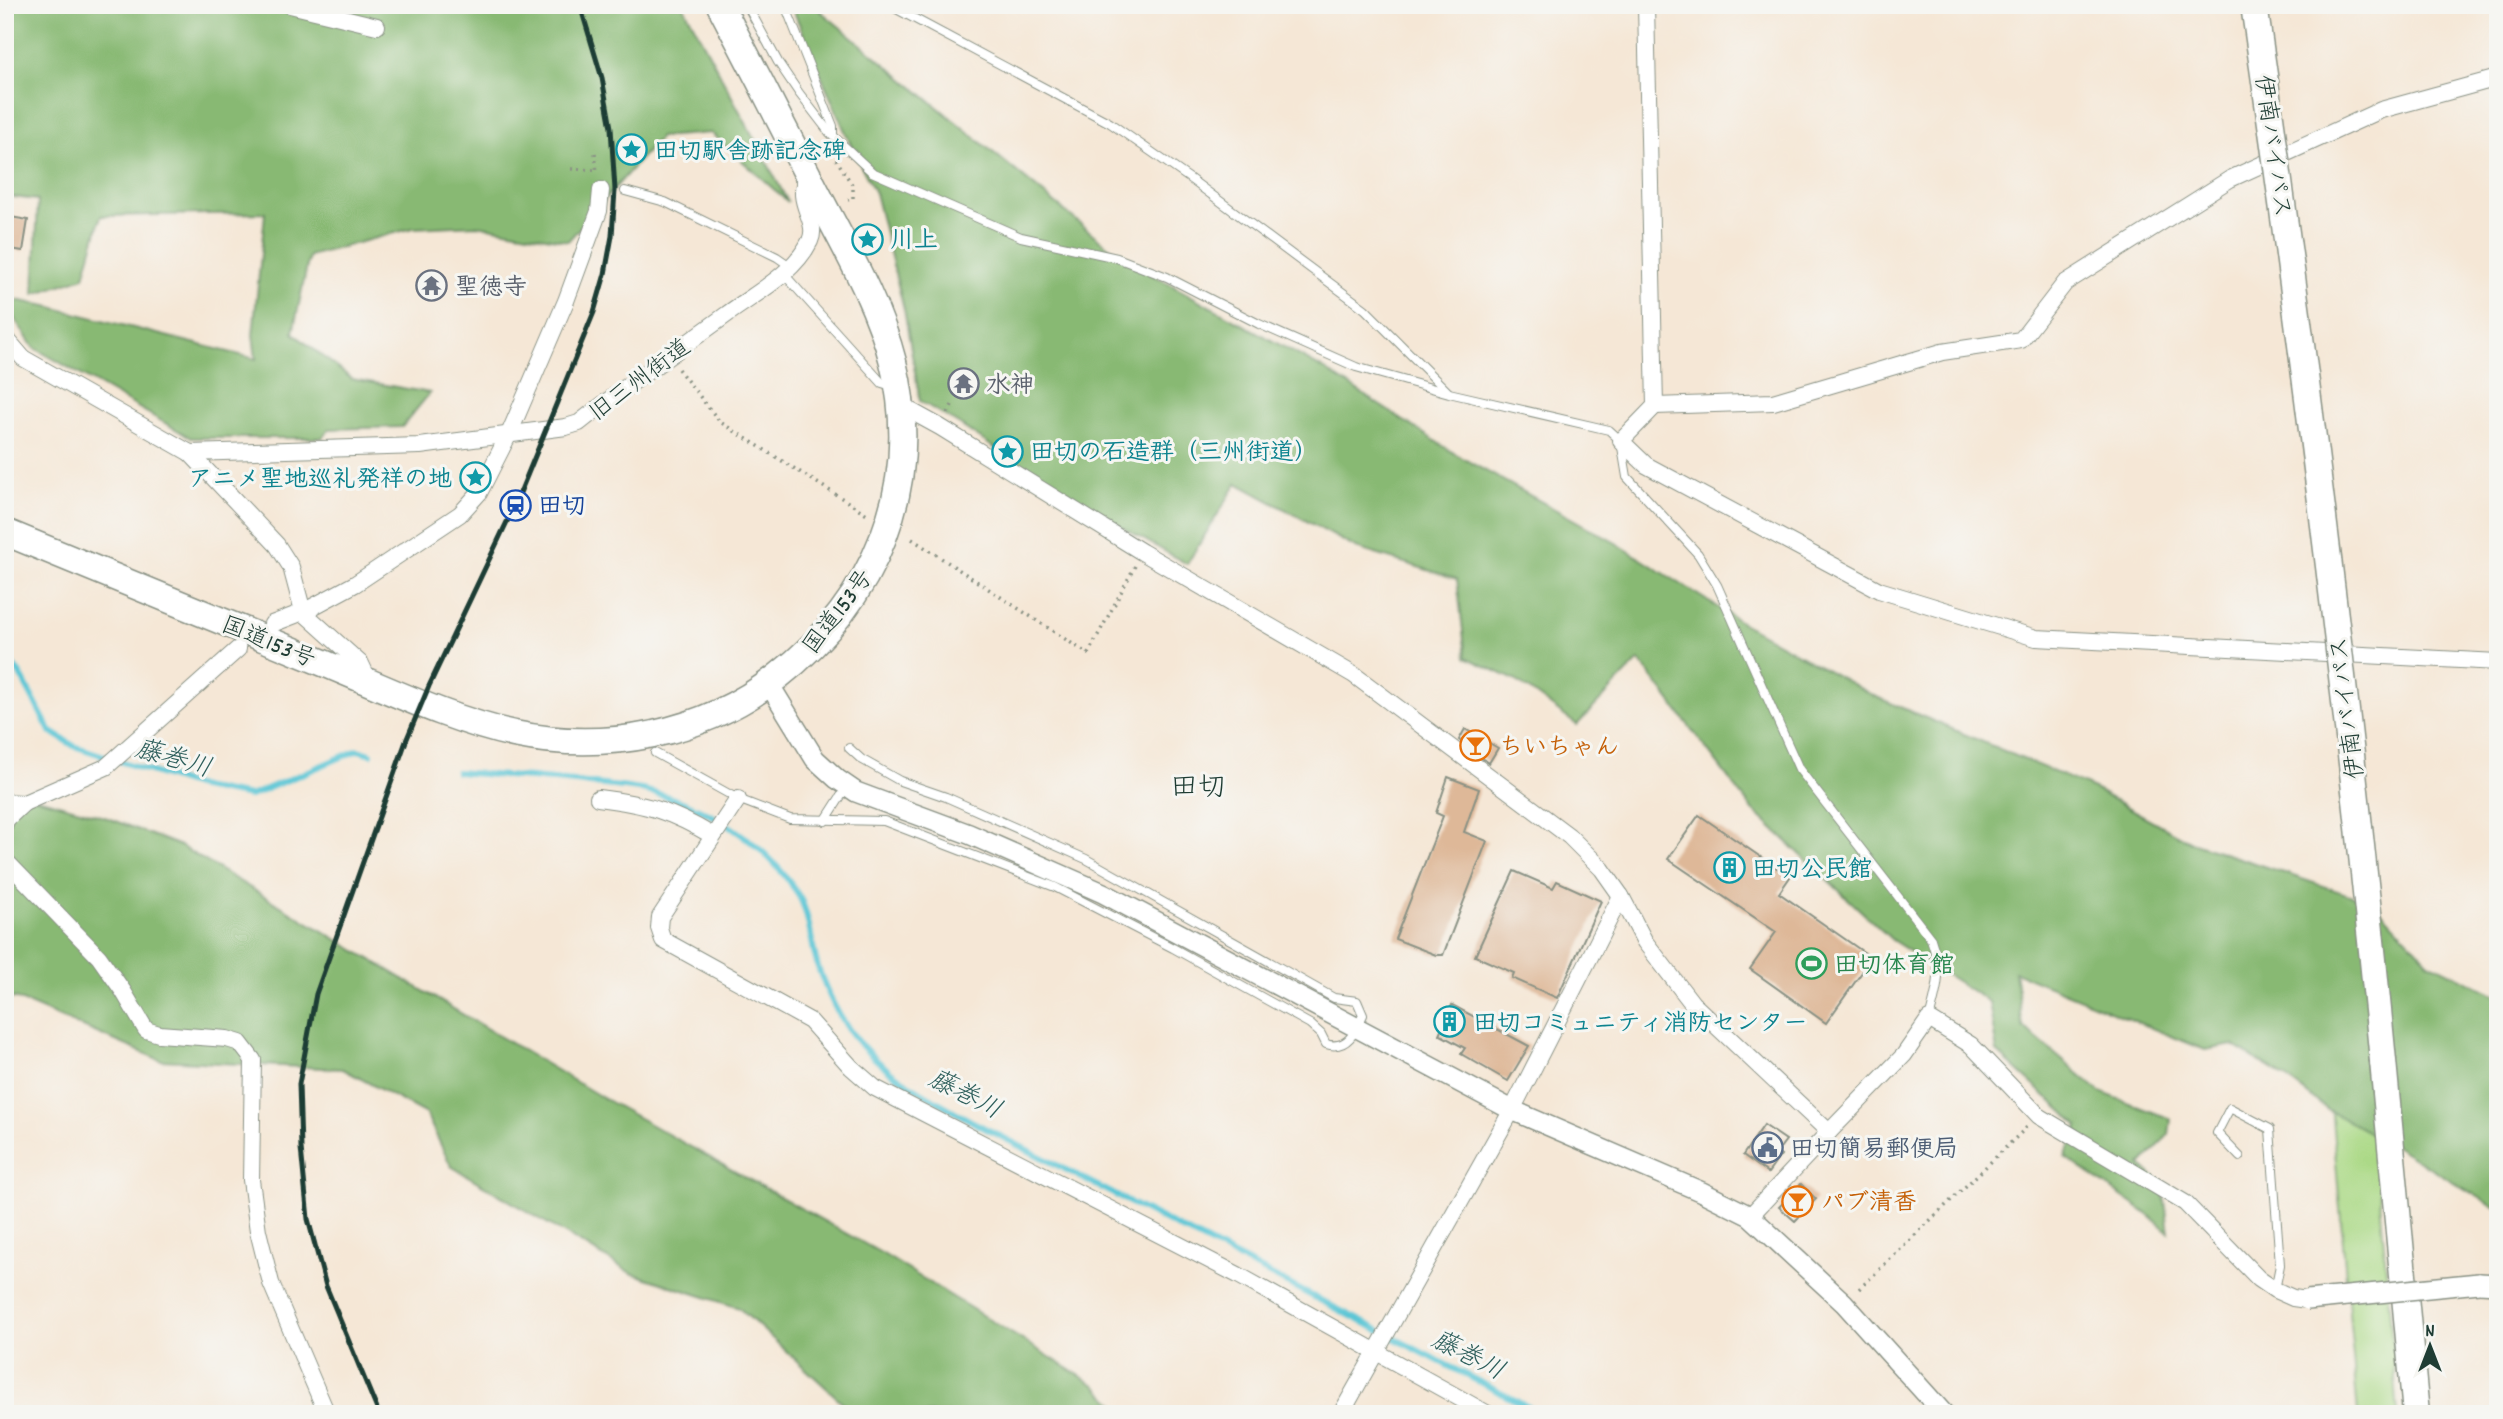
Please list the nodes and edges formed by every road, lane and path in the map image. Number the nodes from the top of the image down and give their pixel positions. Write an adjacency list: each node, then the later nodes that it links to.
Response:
1 (290, 5): 8 (street)
2 (720, 5): 13 (highway, 国道153号)
3 (747, 5): 10 (lane)
4 (785, 5): 10 (lane)
5 (890, 5): 22 (lane)
6 (1646, 5): 24 (street)
7 (2254, 5): 68 (highway, 伊南バイパス, bridge)
8 (377, 26)
9 (2498, 78): 24 (street)
10 (833, 136): 16 (path); 22 (lane)
11 (571, 169): 12 (path)
12 (596, 170)
13 (808, 175): 17 (street, 旧三州街道); 23 (highway, 国道153号)
14 (601, 190): 25 (street)
15 (625, 191): 17 (lane)
16 (841, 193)
17 (787, 270): 20 (street, 旧三州街道); 23 (lane)
18 (5, 337): 21 (street)
19 (5, 351): 21 (street)
20 (668, 357): 25 (street, 旧三州街道); 28 (path)
21 (23, 358): 27 (street)
22 (1449, 393): 26 (lane)
23 (899, 396): 31 (street); 37 (highway, 国道153号)
24 (1655, 406): 26 (street)
25 (509, 434): 27 (street, 旧三州街道); 32 (street)
26 (1621, 441): 35 (street); 52 (lane)
27 (190, 453): 32 (street)
28 (870, 516)
29 (5, 532): 36 (highway, 国道153号)
30 (912, 539): 31 (path)
31 (1142, 552): 51 (street)
32 (303, 612): 33 (street); 36 (street)
33 (272, 624)
34 (238, 649): 45 (street)
35 (2498, 662)
36 (369, 681): 37 (highway, 国道153号)
37 (769, 684): 53 (street)
38 (849, 748): 40 (lane)
39 (655, 753): 46 (lane)
40 (861, 759): 41 (lane); 53 (lane)
41 (855, 769)
42 (841, 796): 47 (lane)
43 (598, 798): 49 (street)
44 (5, 802): 45 (street)
45 (24, 803): 48 (street)
46 (734, 805): 47 (lane); 49 (street)
47 (825, 821): 53 (lane)
48 (5, 824)
49 (714, 834): 63 (street)
50 (5, 860): 64 (street)
51 (1621, 896): 54 (street); 56 (street)
52 (1929, 1019): 55 (street); 56 (street)
53 (1357, 1029): 54 (street)
54 (1512, 1110): 58 (street); 63 (street)
55 (2039, 1116): 60 (street); 62 (path)
56 (1829, 1132): 58 (street)
57 (2240, 1157): 60 (lane)
58 (1750, 1216): 62 (street)
59 (2488, 1283): 61 (street, bridge)
60 (2275, 1290): 61 (street)
61 (2307, 1300)
62 (1844, 1303): 67 (street)
63 (1377, 1352): 65 (street); 66 (street)
64 (327, 1414)
65 (1341, 1414)
66 (1488, 1414)
67 (1944, 1414)
68 (2416, 1414)

